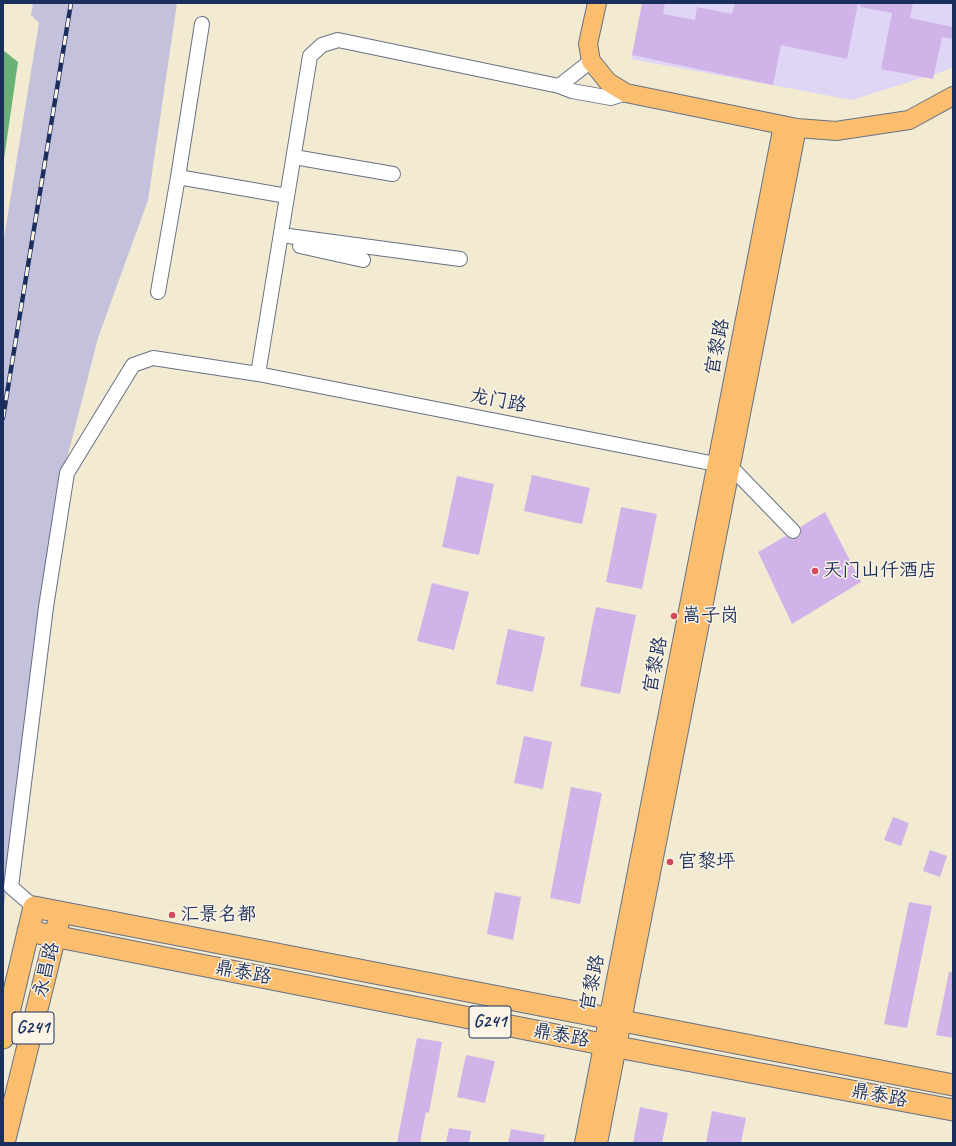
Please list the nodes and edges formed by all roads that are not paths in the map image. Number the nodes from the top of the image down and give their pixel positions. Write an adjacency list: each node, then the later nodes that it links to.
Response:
1 (597, 3): 3 (main road)
2 (202, 24): 10 (street)
3 (591, 61): 4 (street); 5 (main road)
4 (559, 86): 5 (street); 8 (street)
5 (626, 93): 7 (main road)
6 (953, 96): 7 (main road)
7 (790, 127): 17 (main road, 官黎路)
8 (294, 157): 9 (street); 11 (street)
9 (393, 174)
10 (178, 177): 11 (street); 15 (street)
11 (287, 196): 12 (street)
12 (280, 238): 13 (street); 14 (street); 16 (street)
13 (460, 258)
14 (363, 260)
15 (158, 292)
16 (258, 374): 17 (street, 龙门路); 19 (street, 龙门路)
17 (724, 465): 18 (street); 23 (main road, 官黎路)
18 (793, 531)
19 (34, 907): 20 (highway, 鼎泰路 / G241); 21 (highway, 永昌路 / G241)
20 (61, 912): 22 (highway, 永昌路 / G241); 23 (highway, 鼎泰路 / G241)
21 (28, 931): 22 (highway, 鼎泰路 / G241); 24 (highway, 永昌路 / G241)
22 (55, 936): 25 (highway, 鼎泰路 / G241); 28 (highway, 永昌路 / G241)
23 (615, 1020): 25 (main road, 官黎路); 26 (highway, 鼎泰路 / G241)
24 (3, 1038)
25 (610, 1045): 27 (highway, 鼎泰路 / G241); 29 (main road, 官黎路); 30 (main road, 官黎路)
26 (953, 1085)
27 (953, 1110)
28 (4, 1143)
29 (584, 1143)
30 (598, 1143)

